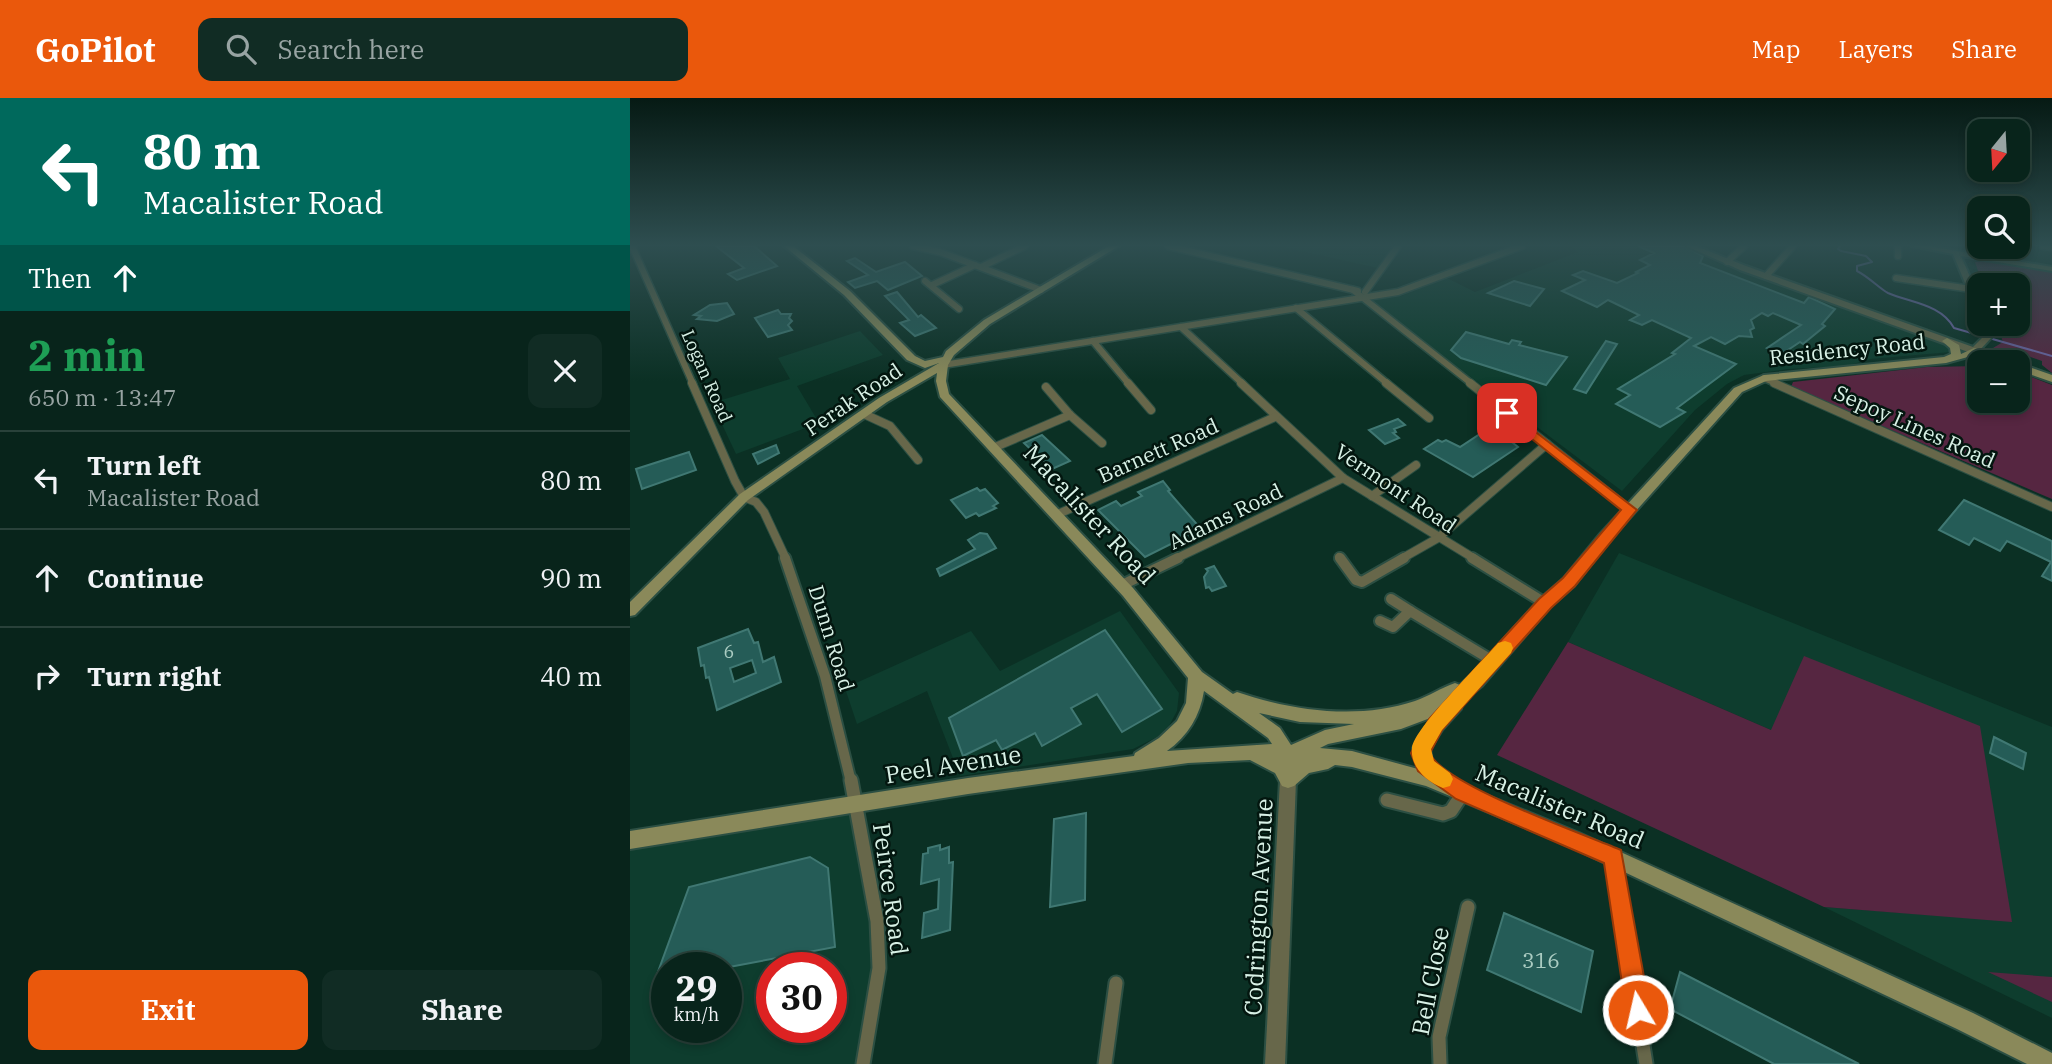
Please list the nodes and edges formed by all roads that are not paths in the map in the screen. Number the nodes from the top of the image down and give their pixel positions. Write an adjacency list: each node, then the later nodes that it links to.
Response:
1 (652, 291): 42 (street, Logan Road)
2 (845, 291): 19 (main road)
3 (938, 291): 11 (street)
4 (1039, 291): 18 (main road, Perak Road)
5 (1355, 291): 9 (street)
6 (1369, 291): 9 (street)
7 (1402, 291): 9 (street)
8 (1808, 291): 15 (street)
9 (1366, 296): 10 (street); 37 (street)
10 (1296, 308): 12 (street); 35 (street)
11 (959, 309)
12 (1181, 327): 14 (street); 34 (street, Vermont Road)
13 (1988, 336): 16 (street)
14 (1093, 341): 20 (street); 31 (street)
15 (1947, 341): 16 (street); 21 (main road)
16 (1981, 344): 17 (main road); 21 (main road, Residency Road)
17 (1990, 350)
18 (950, 353): 19 (main road); 23 (main road, Perak Road)
19 (911, 358): 29 (main road)
20 (975, 360): 23 (street); 27 (street)
21 (1945, 360): 22 (main road); 25 (main road, Residency Road)
22 (1967, 361)
23 (943, 365): 27 (main road); 29 (main road, Perak Road)
24 (2030, 371): 26 (main road)
25 (1764, 378): 46 (street, Sepoy Lines Road); 47 (main road, Residency Road)
26 (2052, 379)
27 (941, 380): 30 (main road)
28 (1046, 387): 33 (street)
29 (892, 395): 32 (main road, Perak Road)
30 (944, 395): 32 (main road); 38 (main road, Macalister Road)
31 (1151, 410)
32 (864, 414): 39 (street); 43 (main road, Perak Road)
33 (1070, 415): 36 (street); 38 (street)
34 (1275, 417): 41 (street, Vermont Road); 48 (street, Barnett Road)
35 (1429, 418)
36 (1102, 443)
37 (1547, 444): 47 (street); 49 (street)
38 (993, 448): 48 (main road, Macalister Road)
39 (918, 460)
40 (1416, 465): 44 (street)
41 (1343, 478): 44 (street, Vermont Road); 51 (street, Adams Road)
42 (735, 481): 43 (street); 45 (street, Logan Road)
43 (762, 484): 45 (main road, Perak Road)
44 (1372, 496): 49 (street, Vermont Road)
45 (744, 498): 54 (main road, Perak Road); 67 (street, Dunn Road)
46 (2052, 507)
47 (1630, 510): 53 (main road, Residency Road)
48 (1056, 515): 51 (main road, Macalister Road)
49 (1438, 538): 50 (street); 53 (street, Vermont Road)
50 (1339, 558)
51 (1122, 585): 59 (main road, Macalister Road)
52 (1391, 599): 55 (street)
53 (1545, 603): 57 (main road, Residency Road)
54 (630, 611)
55 (1410, 611): 56 (street); 57 (street)
56 (1380, 621)
57 (1493, 661): 58 (main road, Residency Road)
58 (1476, 681): 59 (main road); 61 (main road); 65 (main road)
59 (1202, 682): 61 (main road, Macalister Road); 63 (main road)
60 (1242, 751): 61 (main road, Peel Avenue); 63 (main road, Peel Avenue); 64 (main road)
61 (1292, 752): 62 (main road, Macalister Road); 64 (main road)
62 (1346, 758): 64 (main road); 65 (main road, Macalister Road)
63 (1129, 764): 67 (main road, Peel Avenue)
64 (1288, 780): 74 (street, Codrington Avenue)
65 (1463, 793): 66 (street); 69 (main road, Macalister Road)
66 (1387, 800)
67 (856, 803): 68 (main road, Peel Avenue); 72 (street, Peirce Road)
68 (630, 840)
69 (1614, 857): 76 (street); 77 (main road, Macalister Road)
70 (1468, 907): 75 (street, Bell Close)
71 (1116, 983): 73 (street)
72 (863, 1064)
73 (1105, 1064)
74 (1275, 1064)
75 (1440, 1064)
76 (1646, 1064)
77 (2050, 1064)

